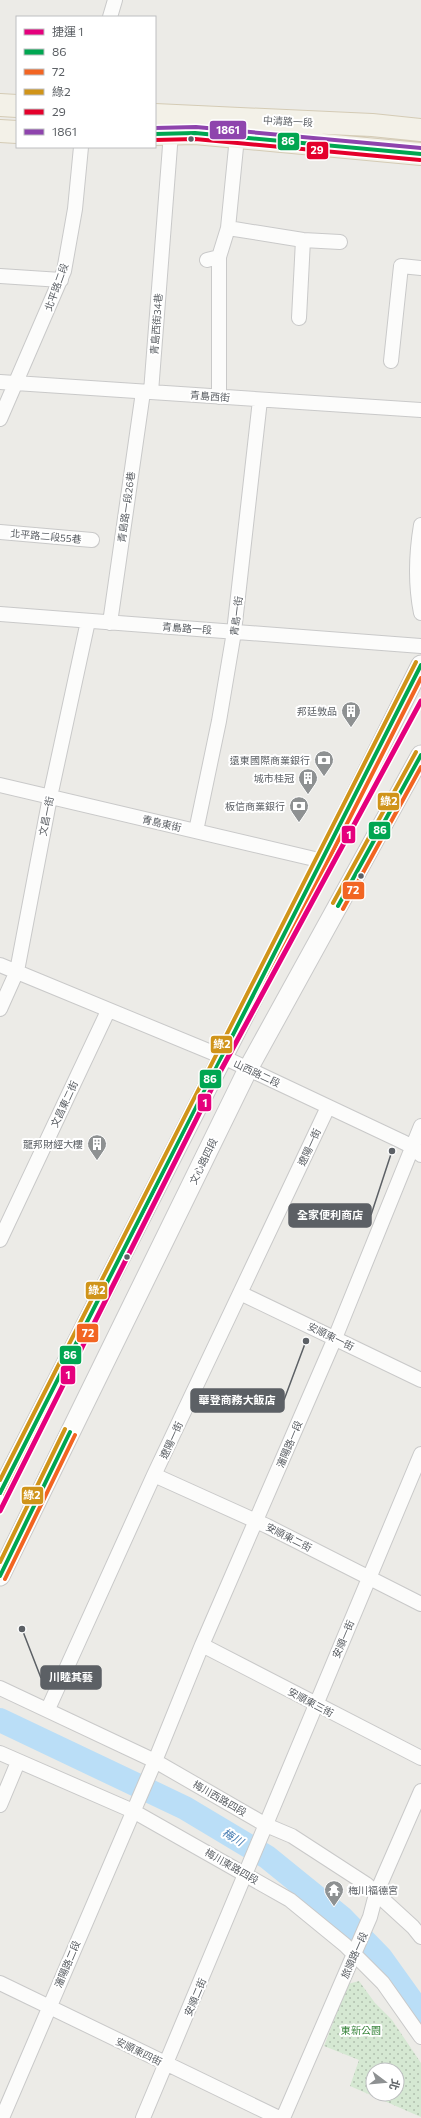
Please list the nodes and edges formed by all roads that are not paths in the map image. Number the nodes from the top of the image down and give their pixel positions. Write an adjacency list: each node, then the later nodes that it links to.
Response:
1 (115, 0): 2 (street)
2 (110, 16)
3 (0, 105): 4 (main road)
4 (16, 106)
5 (156, 115): 6 (main road, 中清路一段)
6 (421, 130)
7 (0, 131): 8 (main road)
8 (16, 132)
9 (163, 134): 10 (main road, 中清路一段); 23 (street, 青島西街34巷)
10 (237, 137): 12 (main road, 中清路一段); 13 (street)
11 (81, 148): 18 (street, 北平路二段)
12 (421, 154)
13 (228, 228): 14 (street); 24 (street)
14 (303, 240): 15 (street); 19 (street)
15 (340, 242)
16 (421, 268): 20 (street)
17 (0, 276): 18 (street)
18 (61, 280): 22 (street, 北平路二段)
19 (299, 318)
20 (391, 361)
21 (0, 382): 22 (street, 青島西街)
22 (16, 383): 23 (street, 青島西街); 27 (street, 北平路二段)
23 (147, 392): 24 (street, 青島西街); 34 (street, 青島路一段26巷)
24 (219, 397): 25 (street, 青島西街)
25 (260, 400): 26 (street, 青島西街); 35 (street, 青島一街)
26 (421, 410)
27 (0, 419)
28 (421, 525): 31 (street)
29 (0, 532): 30 (street, 北平路二段55巷)
30 (92, 540)
31 (421, 613)
32 (0, 614): 33 (street, 青島路一段)
33 (88, 621): 34 (street, 青島路一段); 40 (street, 文昌一街)
34 (110, 623): 35 (street, 青島路一段)
35 (234, 632): 36 (street, 青島路一段); 41 (street, 青島一街)
36 (421, 646)
37 (421, 665): 42 (main road)
38 (421, 755): 48 (main road, 文心路四段)
39 (0, 785): 40 (street, 青島東街)
40 (50, 797): 41 (street, 青島東街); 44 (street, 文昌一街)
41 (196, 831): 42 (street, 青島東街)
42 (323, 861): 47 (main road)
43 (0, 965): 44 (street, 山西路二段)
44 (17, 971): 45 (street, 文昌一街); 46 (street, 山西路二段)
45 (0, 1009)
46 (108, 1011): 47 (street, 山西路二段); 52 (street, 文昌東二街)
47 (222, 1057): 48 (street, 山西路二段); 59 (main road)
48 (248, 1069): 49 (street, 山西路二段); 61 (main road, 文心路四段)
49 (328, 1106): 51 (street, 山西路二段); 54 (street, 遼陽一街)
50 (421, 1126): 51 (street, 瀋陽路一段)
51 (417, 1151): 55 (street, 瀋陽路一段)
52 (5, 1216): 53 (street, 文昌東二街)
53 (0, 1240)
54 (240, 1292): 55 (street, 安順東一街); 58 (street, 遼陽一街)
55 (335, 1338): 56 (street, 安順東一街); 60 (street, 瀋陽路一段)
56 (421, 1380)
57 (421, 1454): 62 (street, 安順一街)
58 (154, 1475): 60 (street, 安順東二街); 67 (street, 遼陽一街)
59 (0, 1493)
60 (256, 1522): 62 (street, 安順東二街); 64 (street, 瀋陽路一段)
61 (0, 1576)
62 (369, 1577): 63 (street, 安順東二街); 66 (street, 安順一街)
63 (421, 1604)
64 (202, 1645): 66 (street, 安順東三街); 70 (street, 瀋陽路一段)
65 (0, 1688): 67 (street, 梅川西路四段)
66 (315, 1705): 69 (street, 安順東三街); 75 (street, 安順一街)
67 (48, 1709): 70 (street, 梅川西路四段)
68 (0, 1753): 71 (street, 梅川東路四段)
69 (421, 1758)
70 (155, 1760): 74 (street, 瀋陽路二段); 75 (street, 梅川西路四段)
71 (18, 1762): 73 (street); 74 (street, 梅川東路四段)
72 (421, 1792): 77 (street, 旅順路一段)
73 (0, 1805)
74 (133, 1811): 76 (street, 梅川東路四段); 81 (street, 瀋陽路二段)
75 (266, 1824): 76 (street, 安順二街); 77 (street, 梅川西路四段)
76 (247, 1875): 79 (street, 梅川東路四段); 83 (street, 安順二街)
77 (376, 1894): 78 (street, 梅川西路四段); 79 (street, 旅順路一段)
78 (421, 1937)
79 (356, 1948): 82 (street, 梅川東路四段); 87 (street, 旅順路一段)
80 (0, 1983): 81 (street, 安順東四街)
81 (49, 2006): 83 (street, 安順東四街); 84 (street, 瀋陽路二段)
82 (421, 2037)
83 (166, 2064): 85 (street, 安順二街); 86 (street, 安順東四街)
84 (2, 2118)
85 (143, 2118)
86 (279, 2118)
87 (283, 2118)

